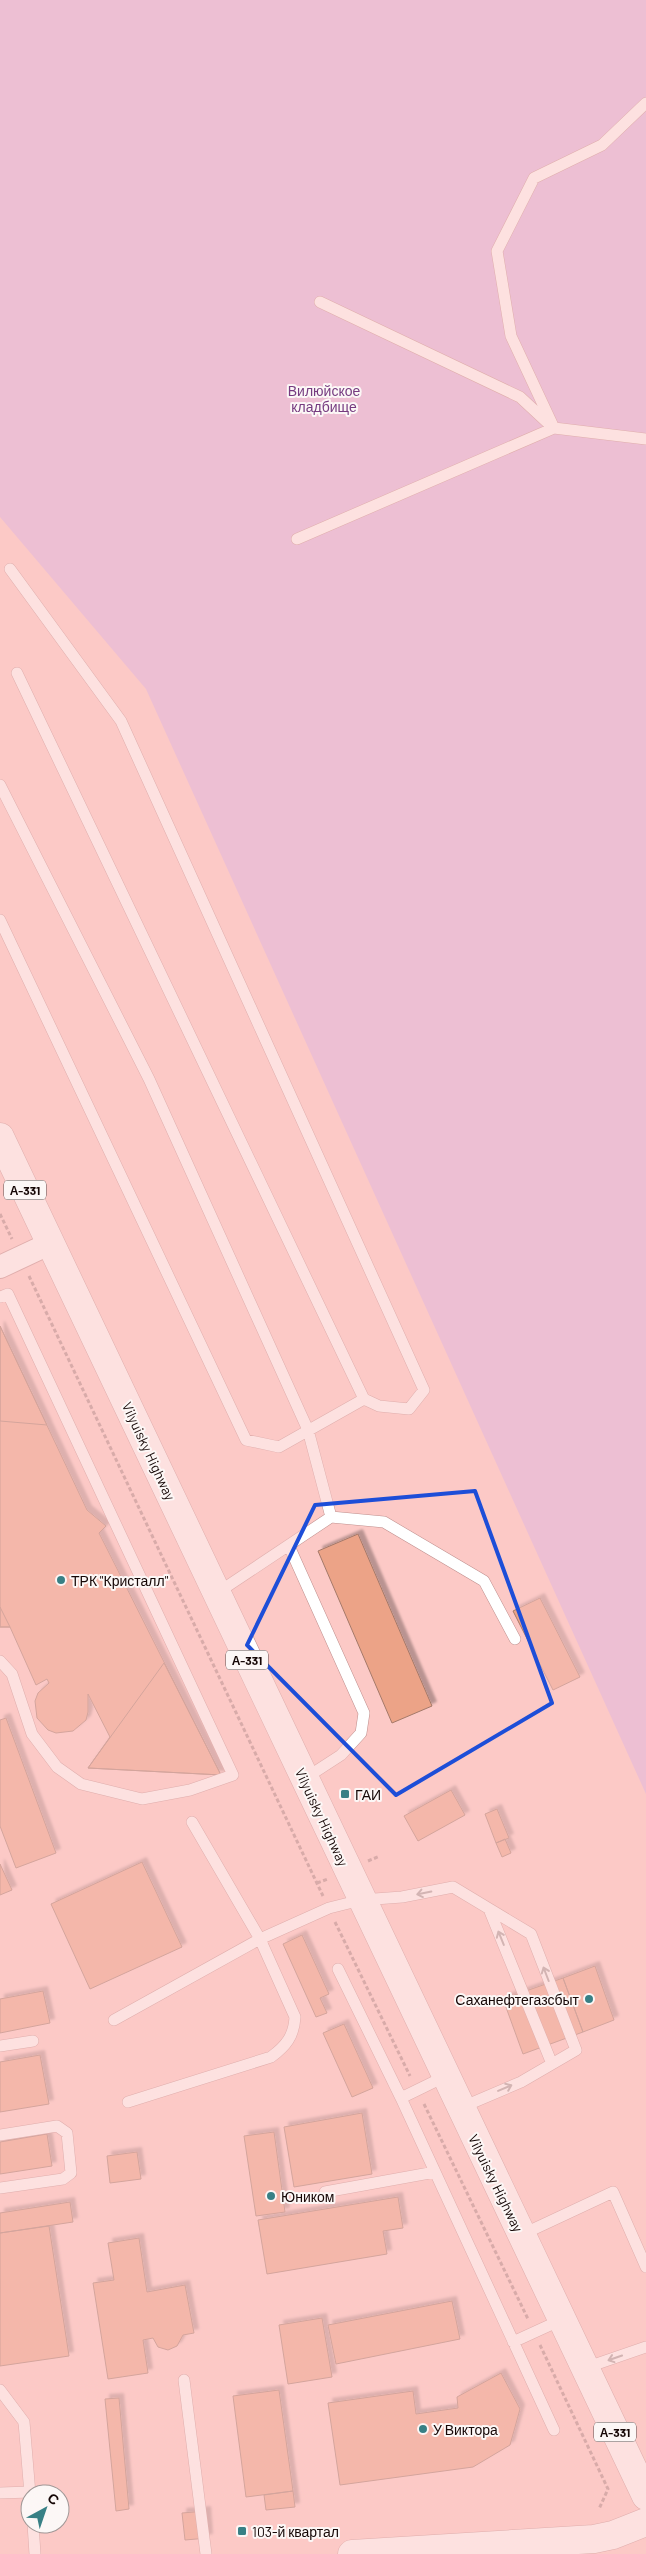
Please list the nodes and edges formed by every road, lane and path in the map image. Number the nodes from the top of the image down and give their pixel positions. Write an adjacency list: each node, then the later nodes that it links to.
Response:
1 (646, 103): 3 (lane)
2 (320, 302): 3 (lane)
3 (554, 428): 4 (lane); 5 (lane)
4 (646, 439)
5 (297, 538)
6 (10, 569): 16 (lane)
7 (17, 673): 16 (lane)
8 (0, 785): 17 (lane)
9 (0, 920): 17 (lane)
10 (0, 1137): 12 (main road, Vilyuisky Highway / А-331)
11 (0, 1214): 13 (path)
12 (51, 1243): 13 (street); 20 (main road, Vilyuisky Highway / А-331)
13 (20, 1258): 14 (street); 26 (path)
14 (0, 1267)
15 (0, 1297): 22 (lane)
16 (364, 1399): 17 (lane)
17 (308, 1430): 18 (lane)
18 (331, 1517): 19 (lane); 21 (lane)
19 (289, 1546): 20 (lane); 23 (lane)
20 (216, 1594): 23 (main road, Vilyuisky Highway / А-331)
21 (515, 1639)
22 (0, 1661)
23 (304, 1779): 25 (main road, Vilyuisky Highway / А-331)
24 (192, 1822): 28 (lane)
25 (361, 1900): 26 (lane); 27 (lane, one-way to 25); 34 (main road, Vilyuisky Highway / А-331)
26 (329, 1908): 28 (lane); 35 (path)
27 (489, 1909): 33 (lane, one-way to 27); 33 (lane, one-way to 27)
28 (260, 1939): 30 (lane); 37 (lane)
29 (338, 1969): 36 (lane)
30 (114, 2020)
31 (33, 2041): 32 (lane)
32 (0, 2046)
33 (552, 2064): 38 (lane, one-way to 33)
34 (446, 2076): 35 (lane); 38 (main road, Vilyuisky Highway / А-331)
35 (418, 2090): 36 (lane); 46 (path)
36 (402, 2098): 40 (lane)
37 (128, 2102)
38 (460, 2108): 43 (main road, Vilyuisky Highway / А-331)
39 (0, 2135): 41 (lane)
40 (435, 2172): 42 (lane); 47 (lane)
41 (0, 2188)
42 (325, 2192)
43 (521, 2235): 44 (lane); 45 (main road, Vilyuisky Highway / А-331)
44 (646, 2267)
45 (562, 2320): 46 (lane); 49 (main road, Vilyuisky Highway / А-331)
46 (534, 2332): 47 (lane); 57 (path)
47 (513, 2342): 52 (lane)
48 (646, 2347): 49 (lane, one-way to 49)
49 (585, 2368): 56 (main road, Vilyuisky Highway / А-331)
50 (184, 2380): 61 (lane)
51 (0, 2390): 53 (lane)
52 (554, 2430)
53 (29, 2484)
54 (0, 2493): 55 (lane)
55 (20, 2493)
56 (646, 2496)
57 (599, 2509)
58 (646, 2522): 62 (main road)
59 (34, 2534): 60 (lane)
60 (35, 2554)
61 (206, 2554)
62 (352, 2554)

